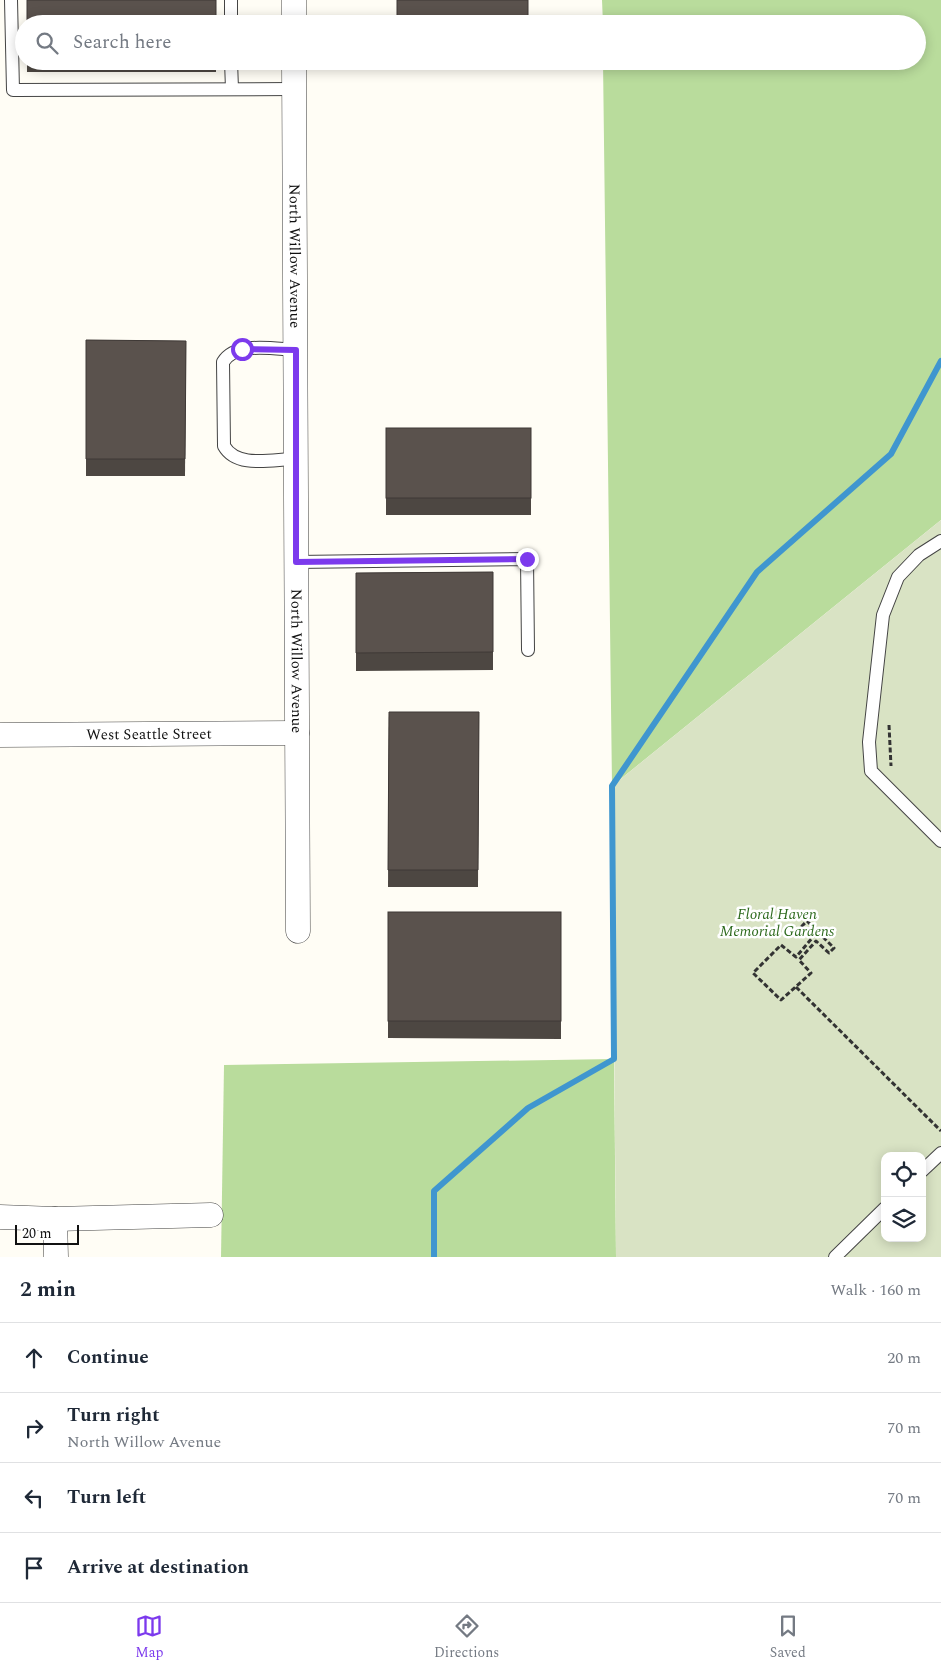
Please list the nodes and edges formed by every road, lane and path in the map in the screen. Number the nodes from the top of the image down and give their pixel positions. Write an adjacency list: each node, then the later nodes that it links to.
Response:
1 (12, 0): 8 (lane)
2 (231, 0): 4 (lane)
3 (294, 0): 5 (street)
4 (231, 15)
5 (294, 15)
6 (232, 70): 8 (lane)
7 (294, 70): 9 (street, North Willow Avenue)
8 (232, 89): 9 (lane)
9 (294, 89): 10 (street, North Willow Avenue)
10 (296, 350): 11 (street, North Willow Avenue); 11 (lane)
11 (296, 459): 13 (street, North Willow Avenue)
12 (941, 541): 19 (lane)
13 (296, 562): 14 (lane); 16 (street, North Willow Avenue)
14 (528, 650)
15 (886, 720): 18 (path)
16 (297, 733): 17 (street, West Seattle Street); 20 (street, North Willow Avenue)
17 (0, 735)
18 (891, 770)
19 (941, 841)
20 (298, 930)
21 (796, 987): 21 (path); 22 (path)
22 (941, 1130)
23 (941, 1153): 24 (lane)
24 (926, 1167)
25 (881, 1212): 30 (lane)
26 (211, 1215): 28 (street)
27 (0, 1217): 28 (street)
28 (55, 1219): 29 (street)
29 (56, 1257)
30 (835, 1257)

